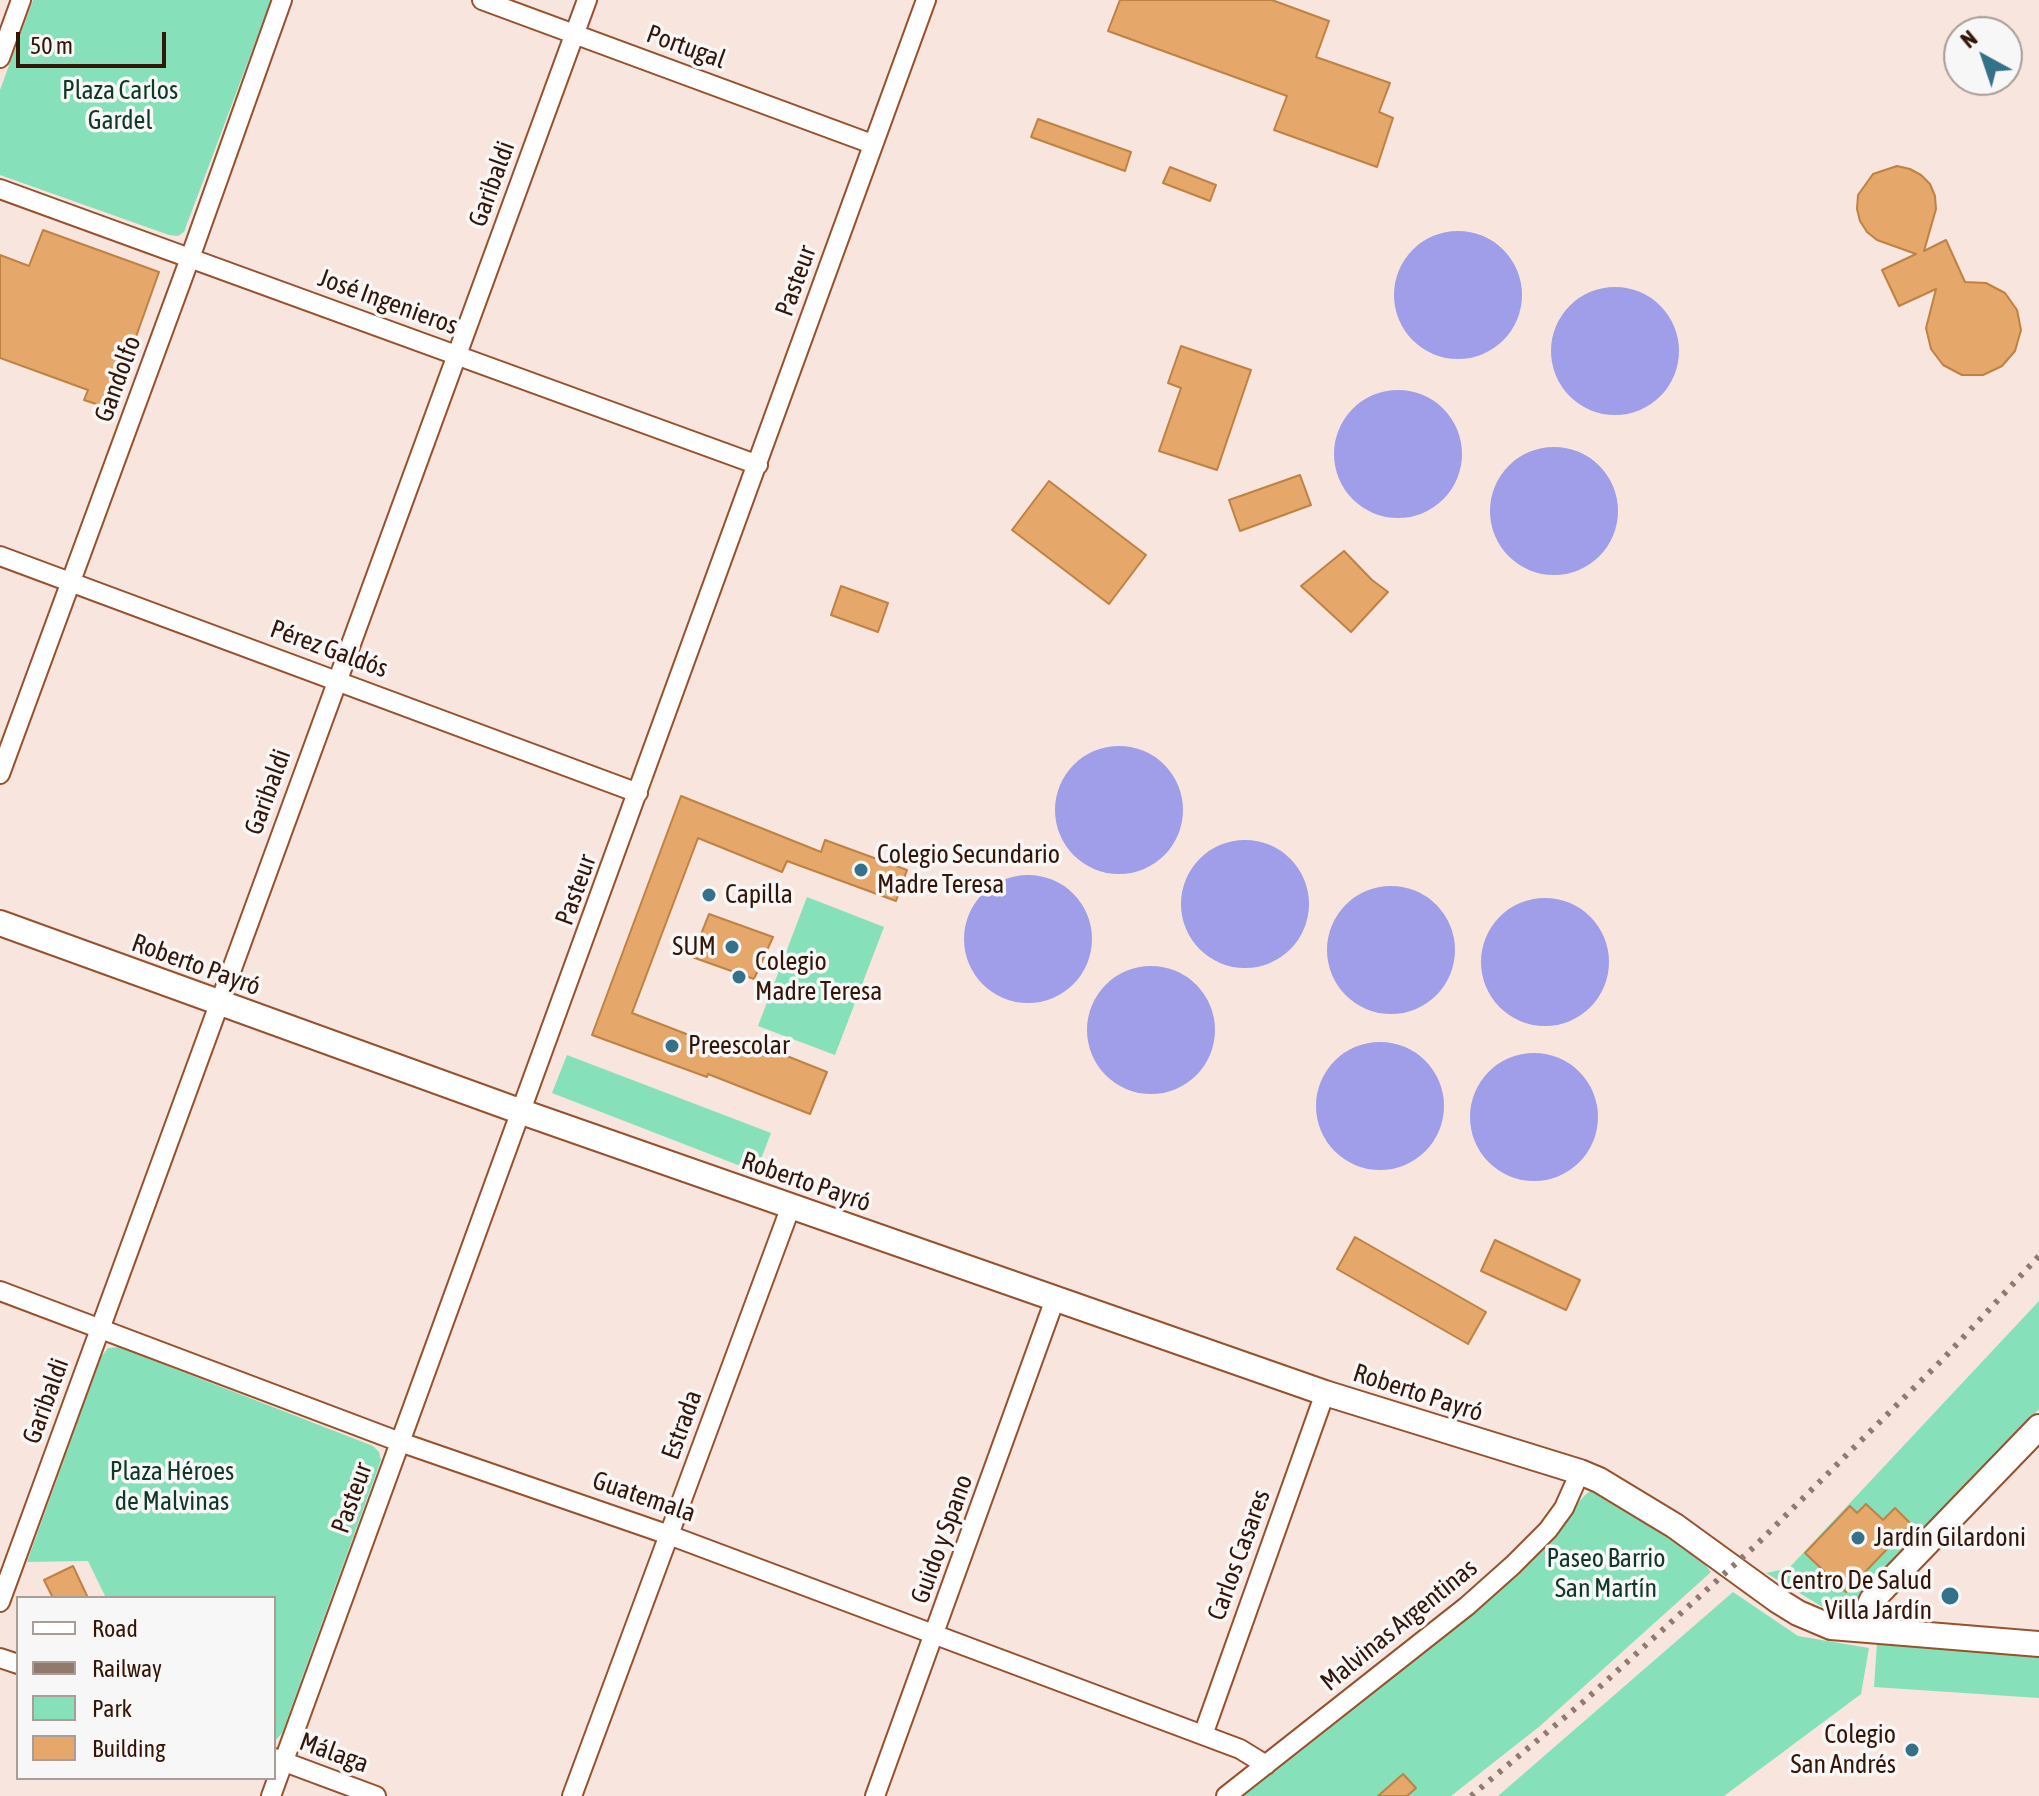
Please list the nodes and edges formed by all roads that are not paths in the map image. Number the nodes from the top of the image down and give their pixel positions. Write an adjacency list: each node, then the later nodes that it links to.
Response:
1 (21, 0): 7 (street)
2 (282, 0): 10 (street, Gandolfo)
3 (482, 0): 6 (street, Portugal)
4 (587, 0): 6 (street, Garibaldi)
5 (926, 0): 8 (street, Pasteur)
6 (575, 34): 8 (street, Portugal); 11 (street, Garibaldi)
7 (0, 58)
8 (872, 144): 12 (street, Pasteur)
9 (0, 189): 10 (street, José Ingenieros)
10 (190, 258): 11 (street, José Ingenieros); 14 (street, Gandolfo)
11 (457, 355): 12 (street, José Ingenieros); 15 (street, Garibaldi)
12 (758, 465): 17 (street, Pasteur)
13 (0, 556): 14 (street, Pérez Galdós)
14 (72, 582): 15 (street, Pérez Galdós); 16 (street, Gandolfo)
15 (338, 680): 17 (street, Pérez Galdós); 19 (street, Garibaldi)
16 (0, 774)
17 (638, 793): 20 (street, Pasteur)
18 (0, 923): 19 (street, Roberto Payró)
19 (218, 1003): 20 (street, Roberto Payró); 24 (street, Garibaldi)
20 (522, 1112): 21 (street, Roberto Payró); 27 (street, Pasteur)
21 (791, 1206): 23 (street, Roberto Payró); 29 (street, Estrada)
22 (0, 1291): 24 (street, Guatemala)
23 (1055, 1299): 25 (street, Roberto Payró); 32 (street, Guido y Spano)
24 (100, 1328): 27 (street, Guatemala); 30 (street, Garibaldi)
25 (1325, 1393): 28 (street, Roberto Payró); 34 (street, Carlos Casares)
26 (2039, 1427): 31 (street)
27 (400, 1442): 29 (street, Guatemala); 35 (street, Pasteur)
28 (1589, 1476): 31 (street, Roberto Payró); 36 (street, Malvinas Argentinas)
29 (669, 1535): 32 (street, Guatemala); 38 (street, Estrada)
30 (0, 1602)
31 (1859, 1629): 33 (street)
32 (935, 1635): 34 (street, Guatemala); 39 (street, Guido y Spano)
33 (2039, 1644)
34 (1203, 1735): 36 (street, Guatemala)
35 (279, 1760): 37 (street, Málaga)
36 (1266, 1765): 40 (street, Malvinas Argentinas)
37 (376, 1796)
38 (572, 1796)
39 (875, 1796)
40 (1226, 1796)

